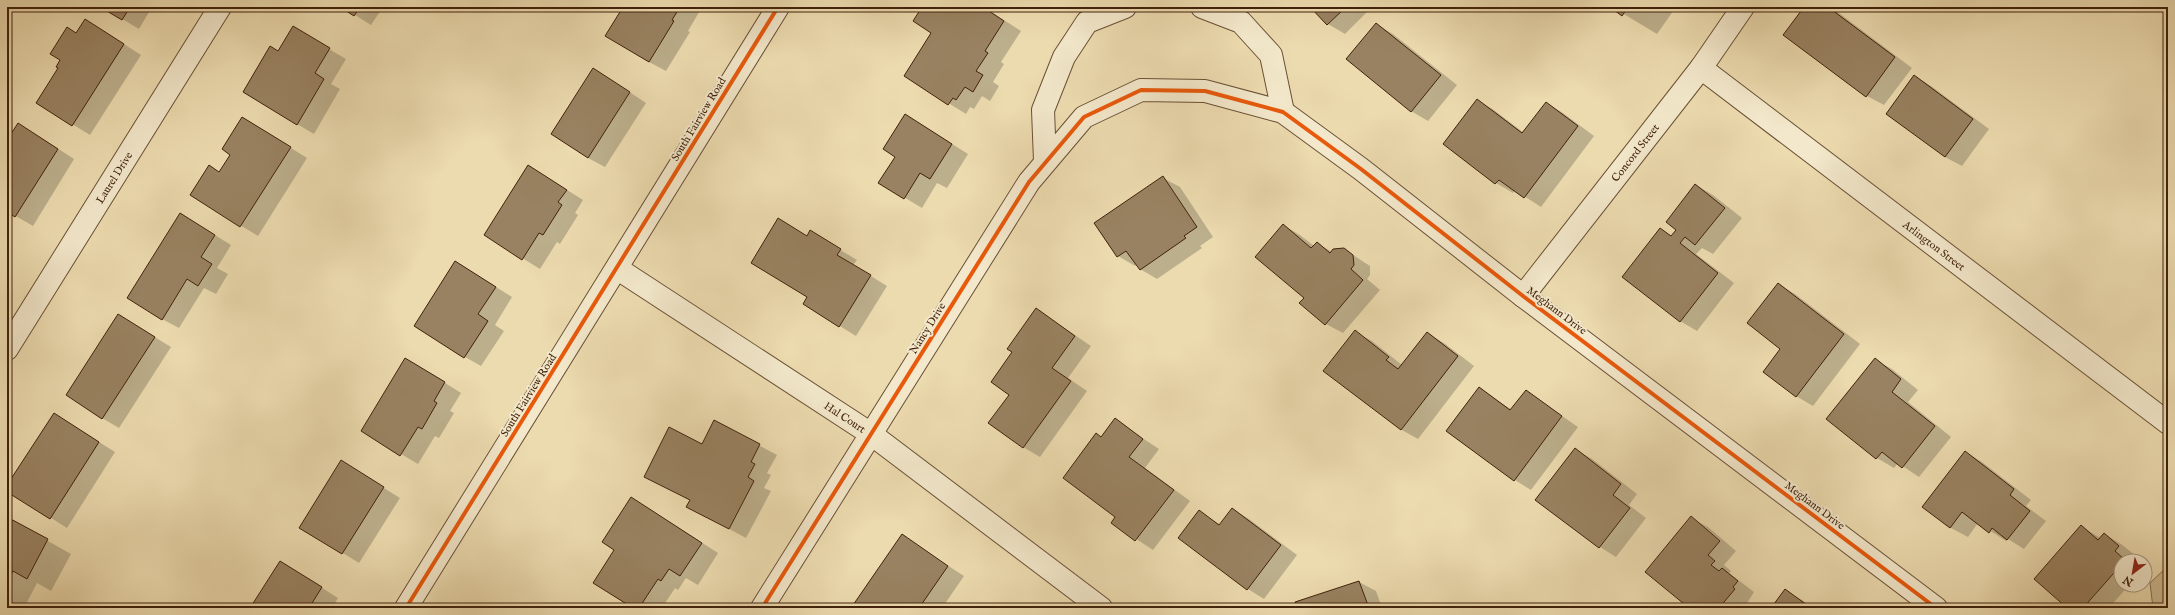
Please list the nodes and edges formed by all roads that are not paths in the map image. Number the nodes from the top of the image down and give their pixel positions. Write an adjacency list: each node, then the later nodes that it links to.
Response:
1 (220, 7): 12 (street, Laurel Drive)
2 (778, 7): 10 (street, South Fairview Road)
3 (1125, 7): 9 (street)
4 (1202, 7): 8 (street)
5 (1743, 7): 6 (street, Concord Street)
6 (1701, 68): 11 (street, Concord Street); 13 (street, Arlington Street)
7 (1141, 90): 8 (street, Meghann Drive); 9 (street, Nancy Drive)
8 (1283, 112): 11 (street, Meghann Drive)
9 (1046, 161): 14 (street, Nancy Drive)
10 (618, 268): 14 (street, Hal Court); 15 (street, South Fairview Road)
11 (1523, 296): 18 (street, Meghann Drive)
12 (7, 349)
13 (2168, 422)
14 (871, 434): 16 (street, Nancy Drive); 17 (street, Hal Court)
15 (406, 608)
16 (762, 608)
17 (1101, 608)
18 (1936, 608)

